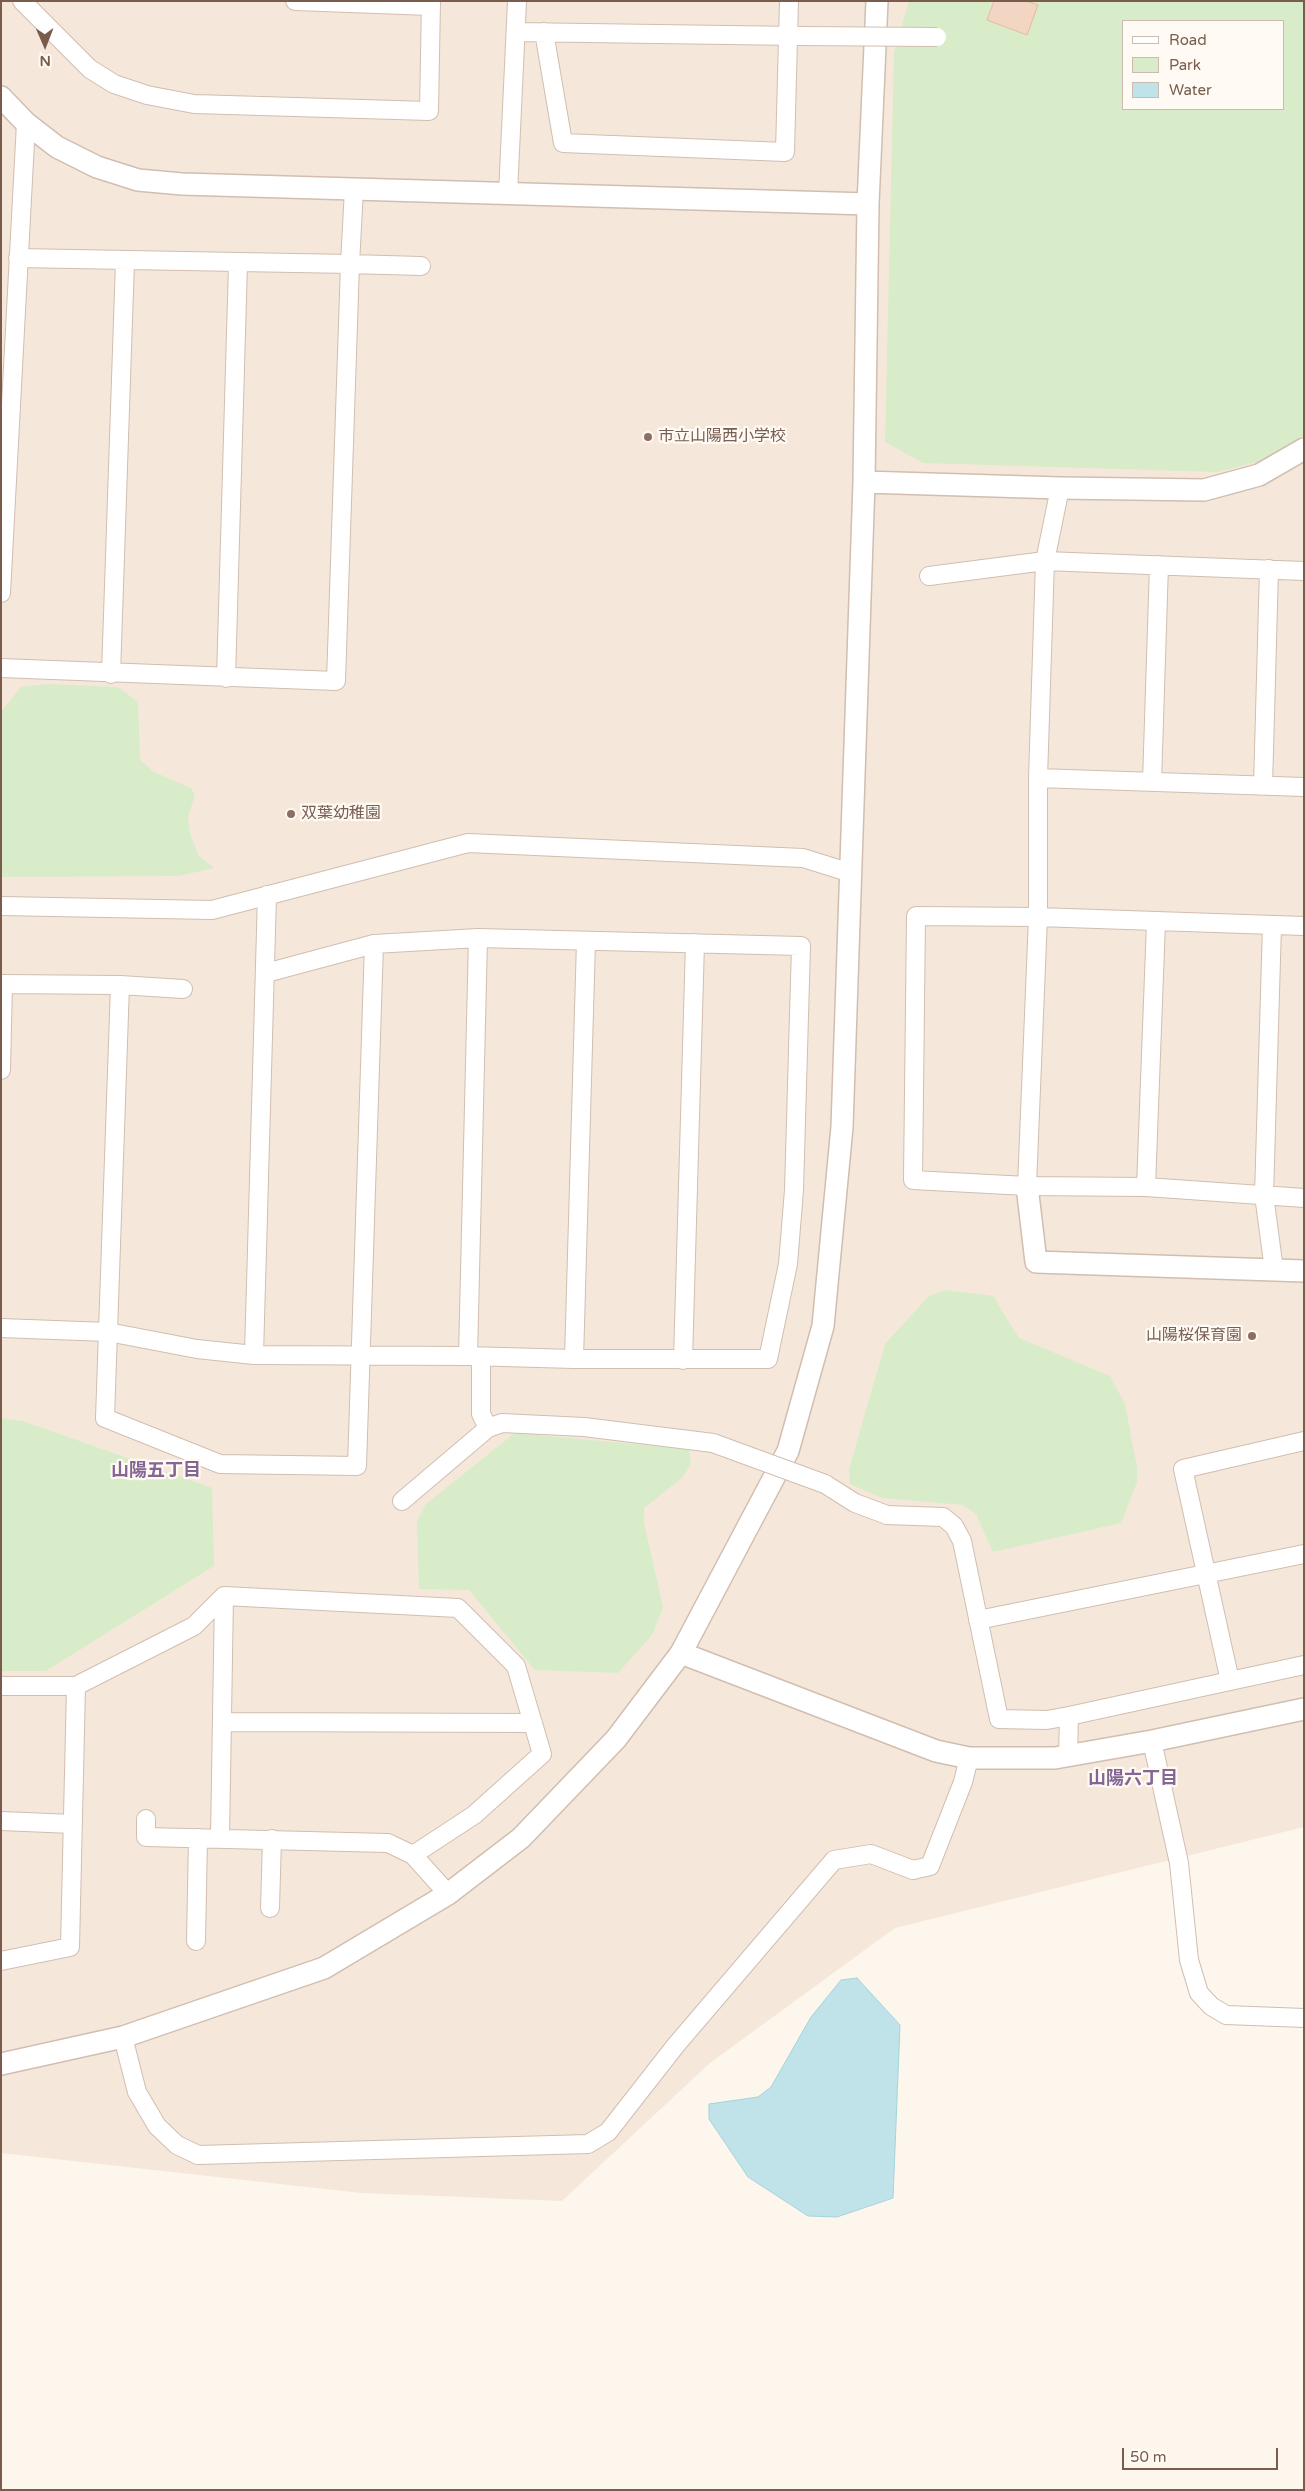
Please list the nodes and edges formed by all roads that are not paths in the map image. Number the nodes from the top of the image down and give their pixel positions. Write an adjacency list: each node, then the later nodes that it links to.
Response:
1 (22, 1): 6 (street)
2 (295, 1): 6 (street)
3 (517, 1): 7 (street)
4 (789, 1): 9 (street)
5 (877, 1): 15 (street)
6 (430, 4)
7 (516, 32): 8 (street); 14 (street)
8 (544, 32): 9 (street); 9 (street)
9 (794, 36): 10 (street, bridge)
10 (936, 37)
11 (1, 97): 12 (street)
12 (26, 123): 13 (street); 16 (street)
13 (354, 190): 14 (street); 19 (street)
14 (508, 194): 15 (street)
15 (868, 204): 22 (street)
16 (18, 258): 17 (street); 29 (street)
17 (125, 261): 18 (street); 31 (street)
18 (238, 264): 19 (street); 32 (street)
19 (350, 264): 20 (street); 32 (street)
20 (421, 266)
21 (1304, 449): 23 (street)
22 (864, 482): 23 (street); 37 (street)
23 (1060, 488): 24 (street)
24 (1045, 561): 25 (street); 28 (street); 33 (street)
25 (1158, 565): 26 (street); 34 (street)
26 (1268, 569): 27 (street); 35 (street)
27 (1304, 570)
28 (929, 576)
29 (1, 593)
30 (1, 668): 31 (street)
31 (111, 674): 32 (street)
32 (226, 678)
33 (1038, 778): 34 (street); 40 (street)
34 (1152, 782): 35 (street)
35 (1263, 786): 36 (street)
36 (1304, 786)
37 (851, 873): 38 (street); 73 (street)
38 (267, 895): 39 (street); 48 (street)
39 (1, 906)
40 (1038, 917): 41 (street); 53 (street); 53 (street)
41 (1156, 922): 42 (street); 54 (street)
42 (1272, 926): 43 (street); 55 (street)
43 (1304, 926)
44 (478, 938): 45 (street); 47 (street); 63 (street)
45 (586, 941): 46 (street); 64 (street)
46 (695, 943): 65 (street); 65 (street)
47 (374, 944): 48 (street); 62 (street)
48 (266, 973): 61 (street)
49 (2, 984): 50 (street); 52 (street)
50 (120, 985): 51 (street); 60 (street)
51 (183, 989)
52 (1, 1070)
53 (1027, 1186): 54 (street); 57 (street)
54 (1146, 1186): 55 (street)
55 (1264, 1195): 56 (street); 57 (street)
56 (1304, 1198)
57 (1274, 1270): 58 (street)
58 (1304, 1271)
59 (1, 1328): 60 (street)
60 (108, 1332): 61 (street); 62 (street)
61 (254, 1355): 62 (street)
62 (361, 1355): 63 (street)
63 (475, 1356): 64 (street); 66 (street)
64 (574, 1360): 65 (street)
65 (683, 1360)
66 (488, 1428): 68 (street); 72 (street, bridge)
67 (1304, 1441): 70 (street)
68 (402, 1501)
69 (1304, 1554): 70 (street)
70 (1207, 1574): 72 (street); 75 (street)
71 (224, 1596): 77 (street); 80 (street); 81 (street)
72 (978, 1620): 79 (street)
73 (681, 1653): 84 (street); 92 (street)
74 (1304, 1665): 75 (street)
75 (1230, 1682): 79 (street)
76 (1, 1686): 77 (street)
77 (76, 1686): 87 (street)
78 (1304, 1709): 82 (street)
79 (1069, 1716): 83 (street)
80 (223, 1722): 81 (street); 89 (street)
81 (533, 1723): 91 (street)
82 (1152, 1741): 83 (street); 96 (street)
83 (1068, 1756): 84 (street)
84 (969, 1758): 97 (street)
85 (146, 1819): 88 (street)
86 (1, 1821): 87 (street)
87 (73, 1824): 95 (street)
88 (198, 1838): 89 (street); 94 (street)
89 (220, 1838): 90 (street)
90 (272, 1839): 91 (street); 93 (street)
91 (413, 1855): 92 (street)
92 (448, 1894): 97 (street)
93 (270, 1908)
94 (196, 1941)
95 (1, 1961)
96 (1304, 2018)
97 (123, 2037): 98 (street)
98 (1, 2064)

